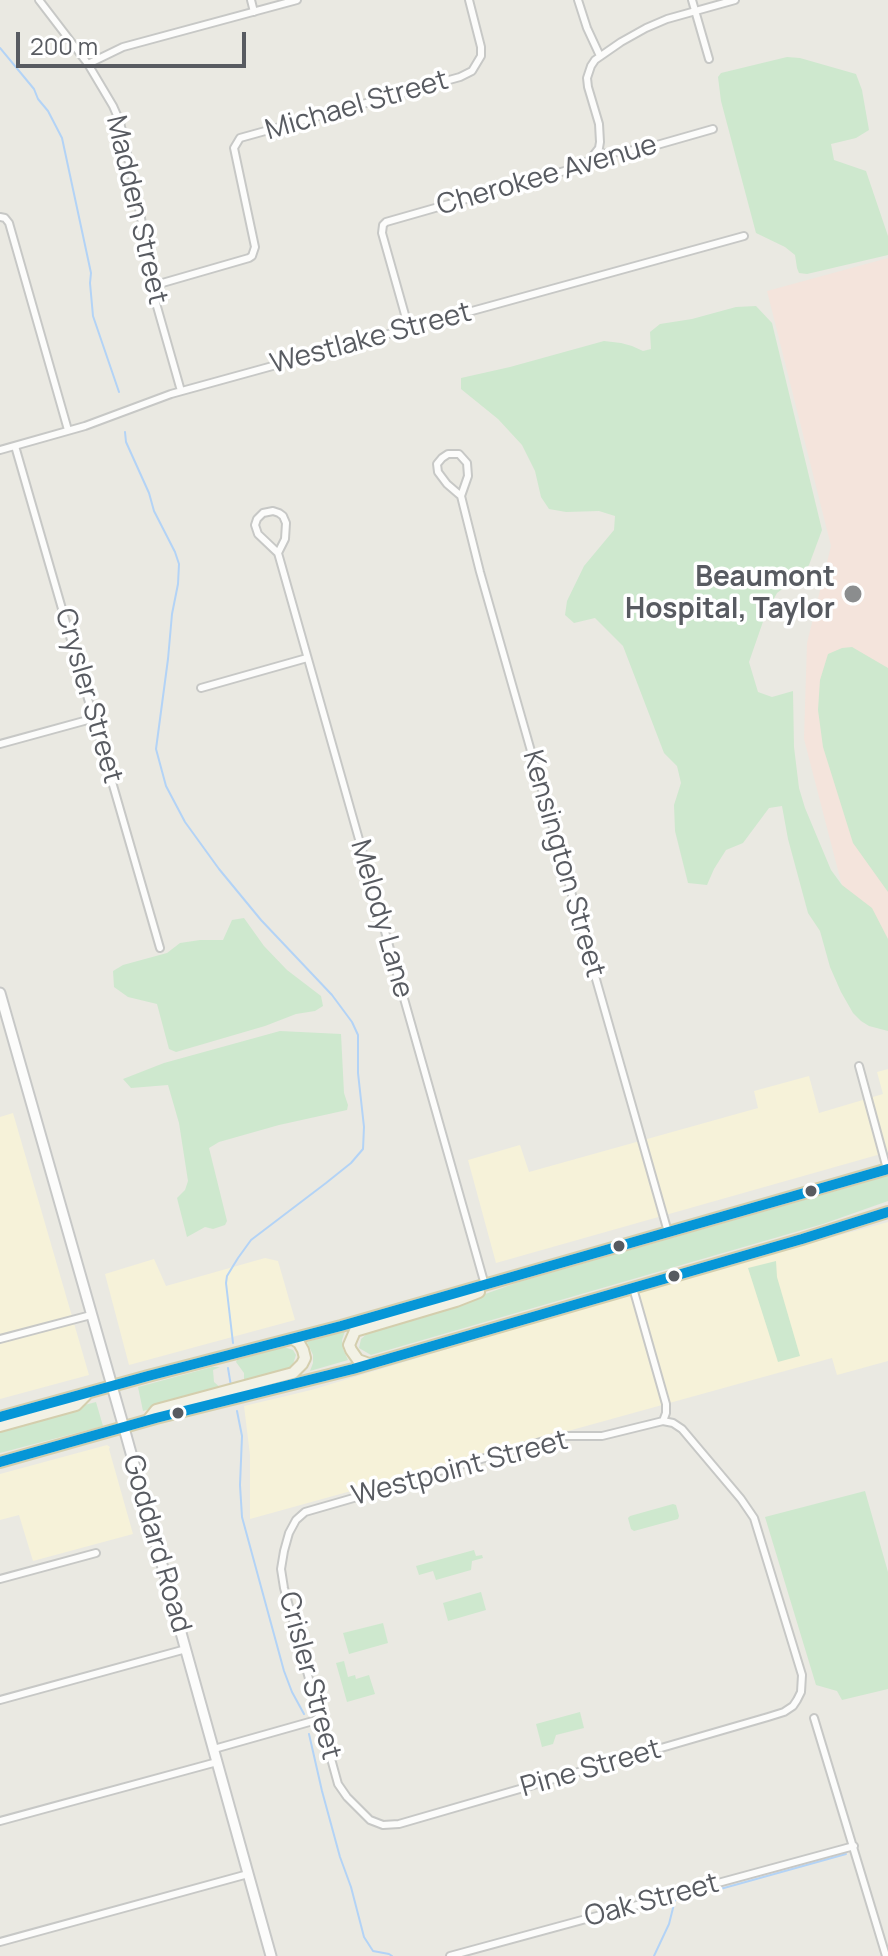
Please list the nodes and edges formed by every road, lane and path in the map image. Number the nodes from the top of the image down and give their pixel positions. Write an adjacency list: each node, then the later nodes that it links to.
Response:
1 (39, 0): 12 (street, Madden Street)
2 (251, 0): 9 (street)
3 (297, 0): 9 (street)
4 (469, 0): 17 (street, Michael Street)
5 (578, 0): 10 (street)
6 (692, 0): 8 (street)
7 (735, 0): 8 (street)
8 (695, 11): 10 (street); 11 (street)
9 (254, 12): 12 (street)
10 (600, 56): 14 (street)
11 (709, 59)
12 (88, 64): 17 (street, Madden Street)
13 (713, 129): 14 (street, Cherokee Avenue)
14 (590, 160): 18 (street, Cherokee Avenue)
15 (2, 218): 20 (street)
16 (744, 236): 18 (street, Westlake Street)
17 (152, 286): 19 (street, Madden Street)
18 (409, 329): 19 (street, Westlake Street)
19 (181, 391): 20 (street, Westlake Street)
20 (68, 430): 21 (street, Westlake Street)
21 (15, 446): 22 (street, Westlake Street); 27 (street, Crysler Street)
22 (0, 450)
23 (461, 496): 23 (street, Kensington Street); 36 (street, Kensington Street)
24 (278, 553): 24 (street, Melody Lane); 25 (street, Melody Lane)
25 (307, 658): 26 (street); 38 (street, Melody Lane)
26 (201, 688)
27 (95, 718): 28 (street); 29 (street, Crysler Street)
28 (0, 744)
29 (160, 948)
30 (0, 993): 40 (main road, Goddard Road)
31 (859, 1066): 32 (street)
32 (888, 1169): 36 (main road)
33 (888, 1205): 35 (main road)
34 (888, 1212): 35 (main road)
35 (838, 1228): 39 (main road)
36 (668, 1232): 37 (main road)
37 (505, 1279): 38 (main road); 43 (main road)
38 (485, 1285): 42 (main road)
39 (633, 1288): 43 (main road); 48 (street)
40 (91, 1315): 41 (street); 44 (main road, Goddard Road)
41 (0, 1339)
42 (293, 1339): 44 (main road); 47 (main road)
43 (369, 1364): 47 (main road)
44 (112, 1387): 45 (main road); 50 (main road, Goddard Road)
45 (88, 1393): 46 (main road); 49 (main road)
46 (0, 1417)
47 (148, 1420): 50 (main road)
48 (663, 1421): 52 (street, Westpoint Street); 62 (street, Pine Street)
49 (0, 1426)
50 (124, 1428): 51 (main road); 55 (main road, Goddard Road)
51 (0, 1462)
52 (305, 1512): 58 (street, Crisler Street)
53 (96, 1553): 54 (street)
54 (0, 1579)
55 (186, 1649): 56 (street); 59 (main road, Goddard Road)
56 (0, 1700)
57 (814, 1718): 63 (street)
58 (320, 1719): 59 (street); 62 (street, Crisler Street)
59 (214, 1749): 60 (main road, Goddard Road)
60 (217, 1762): 61 (street); 64 (main road, Goddard Road)
61 (0, 1821)
62 (383, 1825)
63 (854, 1846): 67 (street, Oak Street); 68 (street)
64 (248, 1874): 65 (street); 66 (main road, Goddard Road)
65 (0, 1942)
66 (271, 1956)
67 (450, 1956)
68 (886, 1956)

